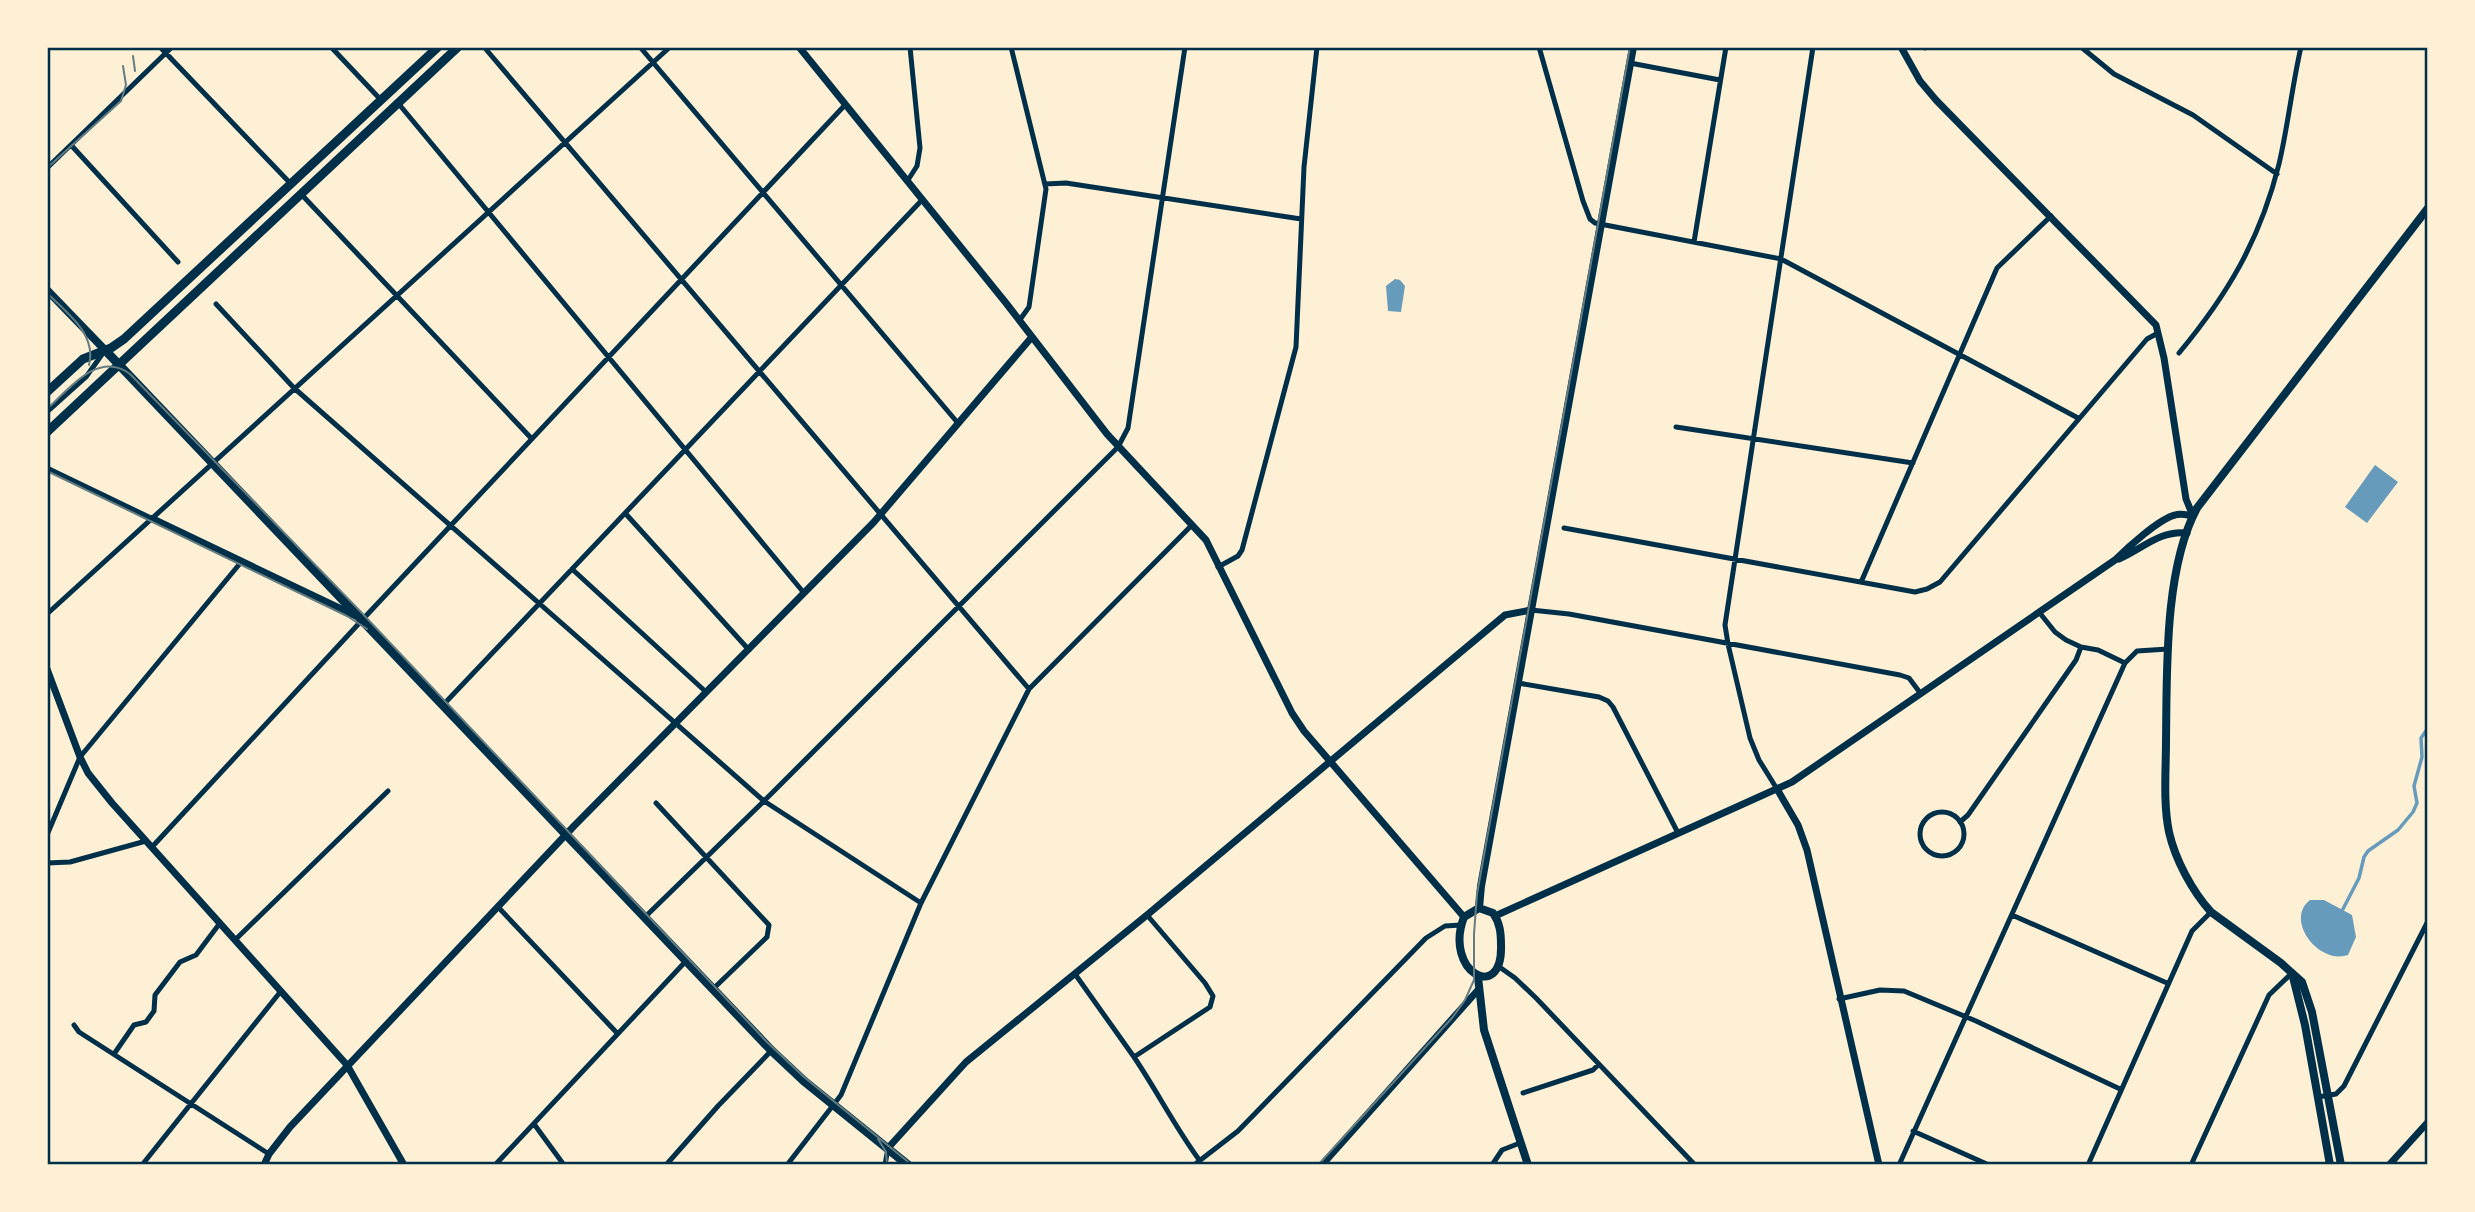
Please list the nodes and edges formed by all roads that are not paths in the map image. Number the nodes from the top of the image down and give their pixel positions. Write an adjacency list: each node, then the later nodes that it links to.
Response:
1 (160, 47): 21 (street)
2 (172, 47): 21 (street)
3 (331, 47): 25 (street)
4 (438, 47): 25 (main road)
5 (458, 47): 26 (main road)
6 (484, 47): 28 (street)
7 (639, 47): 22 (street)
8 (670, 47): 22 (street)
9 (799, 47): 27 (street)
10 (911, 47): 32 (street)
11 (1011, 47): 34 (street)
12 (1185, 47): 37 (street)
13 (1317, 47): 42 (street)
14 (1539, 47): 43 (street)
15 (1633, 47): 23 (main road)
16 (1726, 47): 24 (street)
17 (1813, 47): 45 (street)
18 (1901, 47): 41 (street)
19 (2081, 47): 31 (street)
20 (2301, 47): 31 (street)
21 (166, 53): 29 (street); 33 (street)
22 (653, 63): 28 (street); 35 (street)
23 (1630, 63): 24 (street); 43 (main road)
24 (1720, 80): 44 (street)
25 (381, 100): 33 (main road)
26 (398, 103): 36 (main road); 40 (street)
27 (845, 105): 32 (street); 35 (street)
28 (564, 142): 40 (street); 47 (street)
29 (71, 145): 30 (street); 46 (street)
30 (47, 168)
31 (2277, 174): 56 (street)
32 (908, 180): 38 (street)
33 (291, 184): 55 (main road)
34 (1045, 184): 37 (street); 52 (street)
35 (762, 192): 47 (street); 48 (street)
36 (300, 194): 50 (street); 59 (main road)
37 (1162, 198): 42 (street); 70 (street)
38 (922, 201): 48 (street); 52 (street)
39 (2428, 208): 77 (main road)
40 (488, 213): 50 (street); 58 (street)
41 (2051, 216): 53 (street); 57 (street)
42 (1301, 219): 86 (street)
43 (1600, 226): 44 (street); 92 (main road)
44 (1694, 242): 45 (street)
45 (1781, 259): 57 (street); 68 (street)
46 (178, 262)
47 (681, 279): 58 (street); 60 (street)
48 (840, 285): 60 (street); 65 (street)
49 (47, 290): 55 (main road)
50 (396, 296): 61 (street); 69 (street)
51 (216, 304): 61 (street)
52 (1019, 321): 54 (street)
53 (2158, 333): 64 (street); 77 (street)
54 (1031, 338): 65 (street); 70 (street)
55 (105, 350): 59 (main road); 62 (main road); 63 (street)
56 (2179, 353)
57 (1960, 355): 64 (street); 72 (street)
58 (608, 356): 69 (street); 71 (street)
59 (119, 365): 67 (main road); 73 (main road)
60 (760, 372): 71 (street); 76 (street)
61 (294, 388): 73 (street); 80 (street)
62 (47, 392)
63 (47, 412)
64 (2078, 418): 88 (street)
65 (957, 422): 76 (street)
66 (1676, 427): 68 (street)
67 (47, 432)
68 (1754, 438): 72 (street); 83 (street)
69 (532, 439): 80 (street)
70 (1118, 447): 79 (street); 91 (street)
71 (685, 450): 75 (street); 89 (street)
72 (1913, 463): 88 (street)
73 (213, 464): 78 (street); 95 (main road)
74 (47, 468): 78 (street)
75 (625, 513): 87 (street); 99 (street)
76 (881, 515): 89 (street); 91 (street)
77 (2193, 516): 82 (main road); 84 (street)
78 (153, 519): 85 (street); 94 (street)
79 (1192, 525): 86 (street); 103 (street)
80 (450, 527): 90 (street); 95 (street)
81 (1564, 528): 83 (street)
82 (2186, 533): 84 (street); 98 (main road)
83 (1735, 559): 88 (street); 96 (street)
84 (2115, 560): 93 (street)
85 (242, 561): 95 (street); 108 (street)
86 (1218, 567): 109 (street)
87 (572, 569): 90 (street); 104 (street)
88 (1862, 580)
89 (804, 593): 99 (street)
90 (537, 604): 106 (street); 107 (street)
91 (959, 607): 103 (street); 112 (street)
92 (1531, 610): 96 (street); 102 (main road); 109 (street)
93 (2039, 612): 97 (street); 105 (street)
94 (47, 614)
95 (362, 619): 106 (main road); 118 (street)
96 (1728, 644): 105 (street); 110 (street)
97 (2081, 647): 100 (street); 114 (street)
98 (2169, 649): 100 (street); 124 (main road)
99 (749, 650): 104 (street)
100 (2125, 663): 126 (street)
101 (47, 669): 108 (street)
102 (1518, 683): 115 (street); 123 (main road)
103 (1029, 689): 121 (street)
104 (706, 692): 107 (street)
105 (1922, 694): 110 (street)
106 (444, 704): 117 (main road)
107 (675, 723): 112 (street); 117 (street)
108 (80, 757): 116 (street); 118 (street)
109 (1329, 762): 125 (street); 129 (street)
110 (1777, 789): 115 (street); 142 (street)
111 (388, 791): 132 (street)
112 (764, 802): 119 (street); 121 (street)
113 (656, 803): 119 (street)
114 (1961, 822): 114 (street)
115 (1678, 833): 127 (street)
116 (47, 835)
117 (567, 835): 122 (street); 128 (main road)
118 (150, 844): 120 (street); 131 (street)
119 (708, 857): 128 (street); 139 (street)
120 (47, 863)
121 (921, 903): 155 (street)
122 (499, 908): 145 (street); 150 (street)
123 (1479, 908): 127 (main road); 129 (main road)
124 (2211, 912): 135 (main road); 138 (street)
125 (1147, 915): 136 (street); 148 (street)
126 (2012, 915): 138 (street); 143 (street)
127 (1495, 916): 134 (main road)
128 (645, 917): 133 (main road)
129 (1463, 921): 137 (main road); 162 (street)
130 (2428, 921): 153 (street)
131 (220, 923): 132 (street); 147 (street)
132 (235, 940): 141 (street)
133 (686, 961): 139 (main road); 145 (street)
134 (1498, 966): 137 (main road); 149 (street)
135 (2292, 972): 153 (main road); 180 (street)
136 (1074, 974): 148 (street); 160 (street)
137 (1478, 977): 140 (main road)
138 (2167, 982): 151 (street)
139 (713, 989): 146 (main road)
140 (1478, 990): 159 (main road); 172 (street)
141 (281, 991): 150 (street); 154 (street)
142 (1839, 999): 143 (street); 176 (street)
143 (1966, 1017): 151 (street); 158 (street)
144 (74, 1025): 147 (street)
145 (617, 1033): 157 (street)
146 (772, 1050): 155 (main road); 168 (street)
147 (114, 1054): 154 (street)
148 (1134, 1057): 162 (street)
149 (1599, 1064): 152 (street); 175 (street)
150 (347, 1065): 161 (street); 165 (street)
151 (2120, 1089): 179 (street)
152 (1522, 1093)
153 (2323, 1096): 181 (main road); 182 (main road)
154 (192, 1103): 161 (street); 163 (street)
155 (834, 1105): 160 (main road); 169 (street)
156 (2428, 1122): 183 (street)
157 (534, 1125): 166 (street); 167 (street)
158 (1913, 1131): 177 (street); 178 (street)
159 (1520, 1143): 173 (street); 174 (main road)
160 (888, 1148): 170 (street); 171 (main road)
161 (269, 1154): 164 (street)
162 (1197, 1163)
163 (142, 1165)
164 (264, 1165)
165 (404, 1165)
166 (495, 1165)
167 (565, 1165)
168 (666, 1165)
169 (787, 1165)
170 (885, 1165)
171 (908, 1165)
172 (1322, 1165)
173 (1492, 1165)
174 (1528, 1165)
175 (1695, 1165)
176 (1879, 1165)
177 (1899, 1165)
178 (1989, 1165)
179 (2088, 1165)
180 (2191, 1165)
181 (2330, 1165)
182 (2340, 1165)
183 (2389, 1165)

